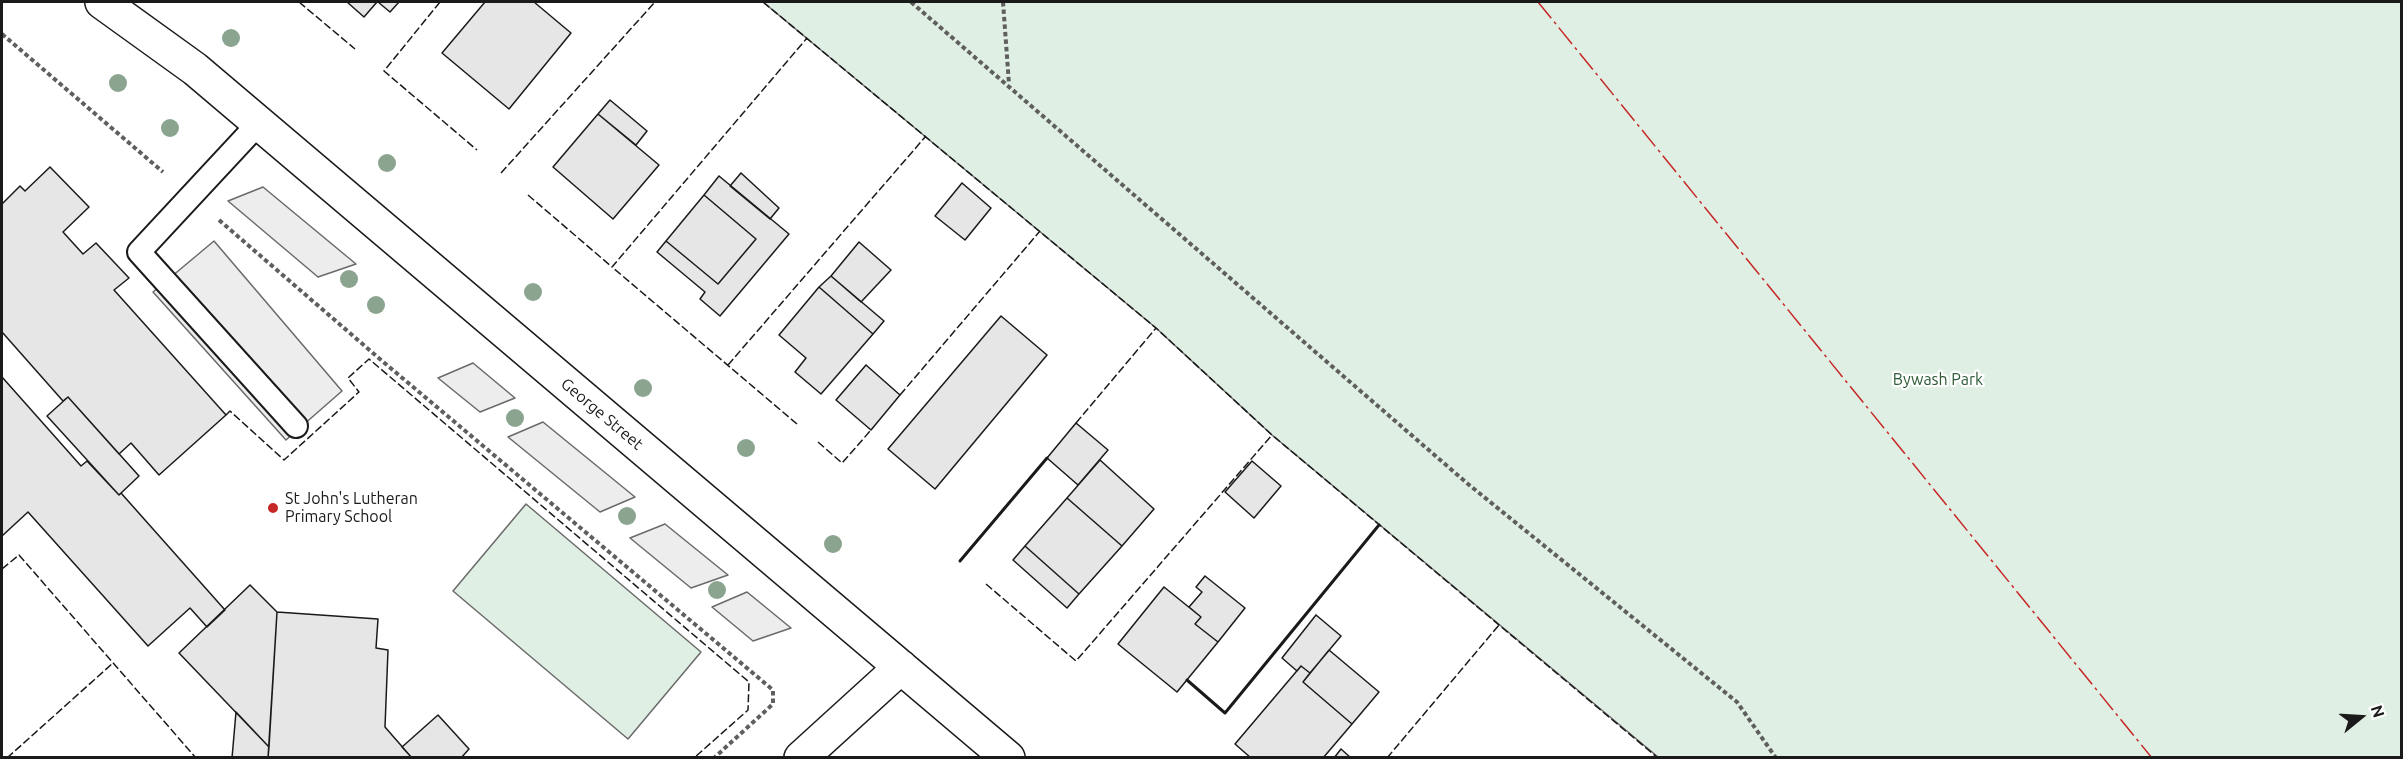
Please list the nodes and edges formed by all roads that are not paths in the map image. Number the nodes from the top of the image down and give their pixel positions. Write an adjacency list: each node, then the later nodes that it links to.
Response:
1 (102, 2): 3 (street, George Street)
2 (130, 2): 3 (street, George Street)
3 (195, 69): 4 (street, George Street)
4 (258, 124): 5 (lane); 6 (street, George Street)
5 (296, 426)
6 (902, 667): 7 (street); 8 (street, George Street)
7 (801, 758)
8 (1008, 758)

